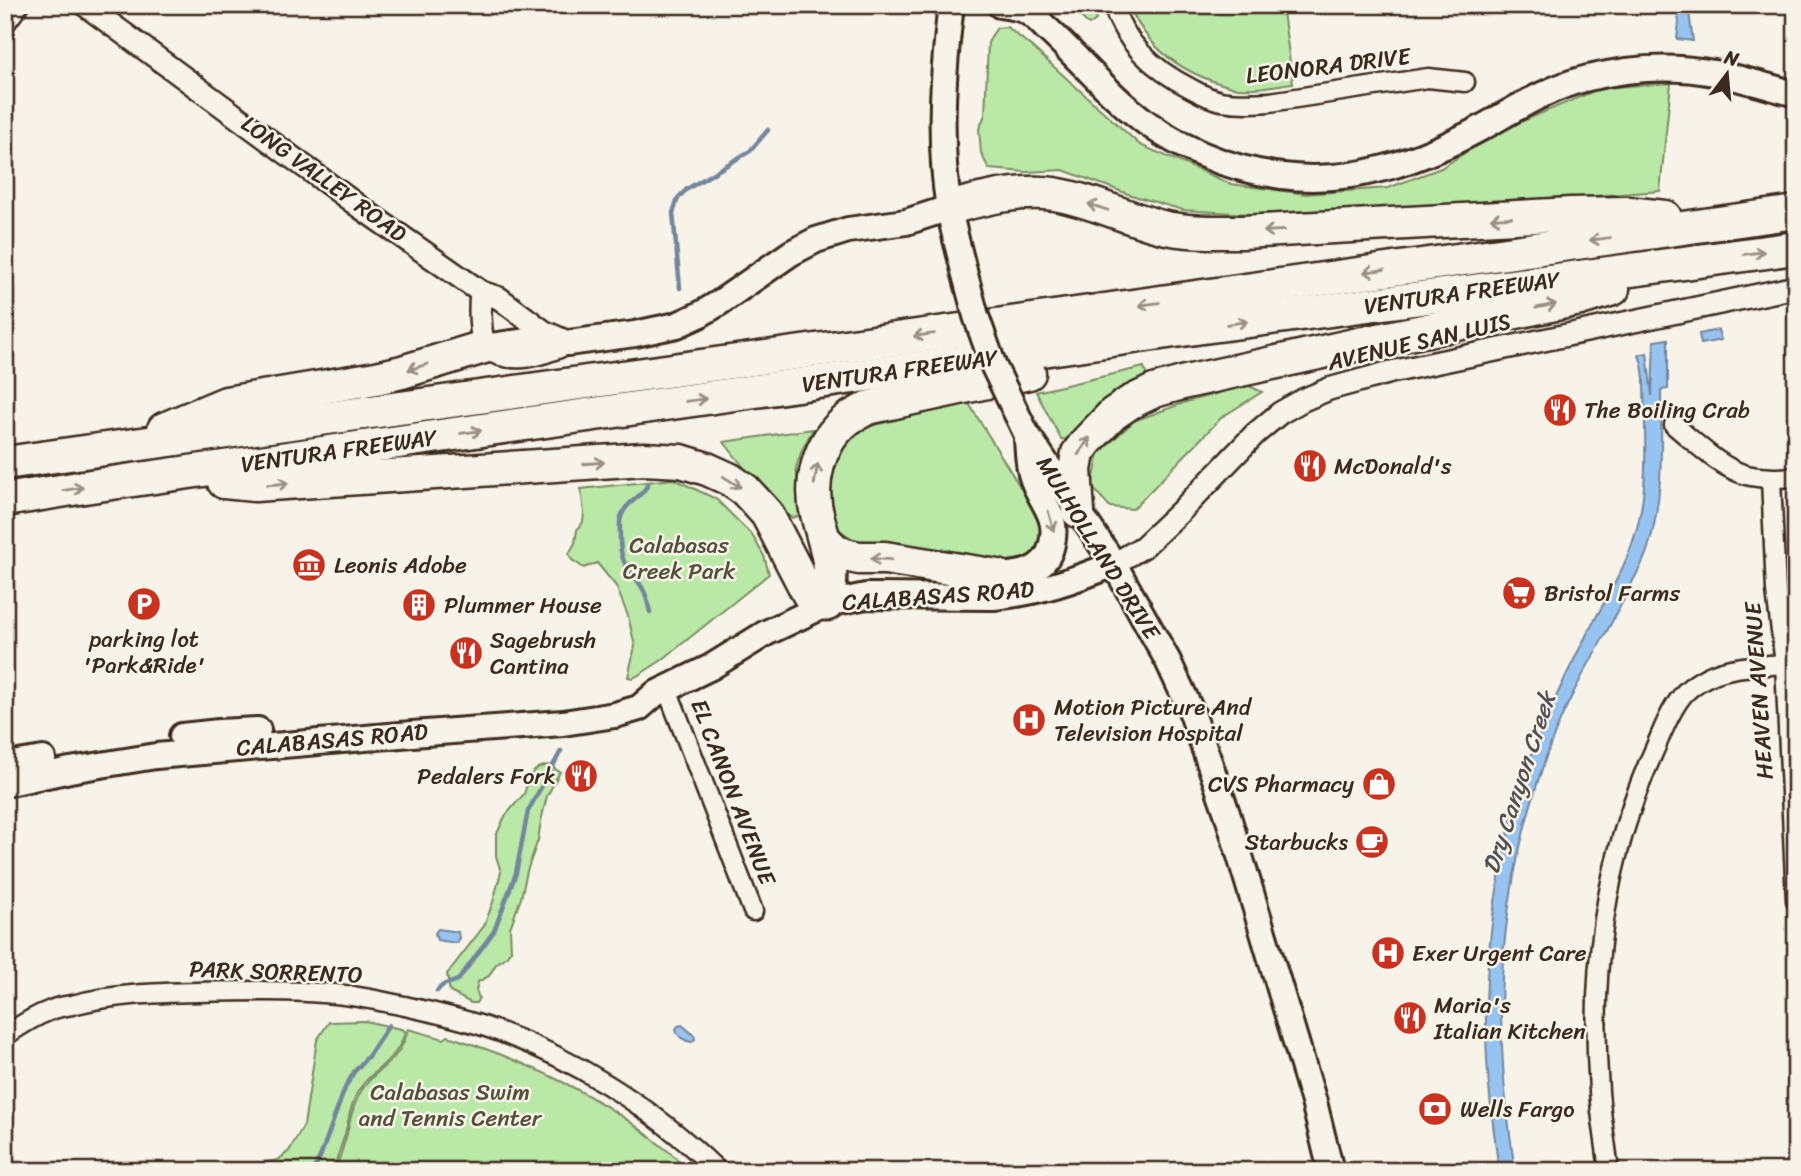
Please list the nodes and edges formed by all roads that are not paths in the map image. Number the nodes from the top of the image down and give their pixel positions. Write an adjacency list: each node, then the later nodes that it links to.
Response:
1 (19, 5): 6 (street)
2 (85, 5): 15 (street, LONG VALLEY ROAD)
3 (951, 5): 9 (main road, MULHOLLAND DRIVE)
4 (1000, 5): 8 (main road)
5 (1113, 5): 7 (street, LEONORA DRIVE)
6 (5, 24)
7 (1465, 82)
8 (1796, 94)
9 (949, 208): 11 (highway, one-way to 9); 17 (main road); 20 (main road, MULHOLLAND DRIVE, bridge)
10 (1796, 212): 11 (highway, VENTURA FREEWAY)
11 (1716, 222): 21 (highway, VENTURA FREEWAY, one-way to 21)
12 (1796, 248): 13 (highway, VENTURA FREEWAY, one-way to 12)
13 (1713, 259): 16 (highway, VENTURA FREEWAY, one-way to 13); 27 (highway, one-way to 13)
14 (1796, 286): 29 (street, AVENUE SAN LUIS)
15 (481, 292): 17 (street, LONG VALLEY ROAD); 18 (street)
16 (1203, 327): 23 (highway, VENTURA FREEWAY, one-way to 16); 28 (highway, one-way to 16)
17 (568, 343): 18 (main road)
18 (484, 347): 21 (highway, one-way to 21)
19 (1674, 425): 25 (street)
20 (1026, 433): 27 (main road, MULHOLLAND DRIVE); 30 (main road, one-way to 30)
21 (128, 445): 22 (highway, VENTURA FREEWAY)
22 (5, 463)
23 (161, 477): 26 (highway, VENTURA FREEWAY, one-way to 23); 31 (highway, one-way to 31)
24 (1796, 477): 25 (street)
25 (1771, 479): 32 (street, HEAVEN AVENUE)
26 (5, 500)
27 (1078, 511): 29 (main road, MULHOLLAND DRIVE)
28 (825, 540): 30 (highway, one-way to 28); 31 (highway)
29 (1114, 564): 31 (main road, CALABASAS ROAD); 40 (main road, MULHOLLAND DRIVE)
30 (998, 576): 31 (main road)
31 (827, 604): 33 (main road, CALABASAS ROAD)
32 (1786, 664): 36 (street, HEAVEN AVENUE); 41 (street)
33 (661, 692): 34 (main road, CALABASAS ROAD); 35 (main road, CALABASAS ROAD); 37 (street, EL CANON AVENUE)
34 (5, 765)
35 (5, 784)
36 (1796, 900)
37 (753, 911)
38 (5, 1036): 39 (street, PARK SORRENTO)
39 (712, 1169)
40 (1331, 1171)
41 (1609, 1171)

